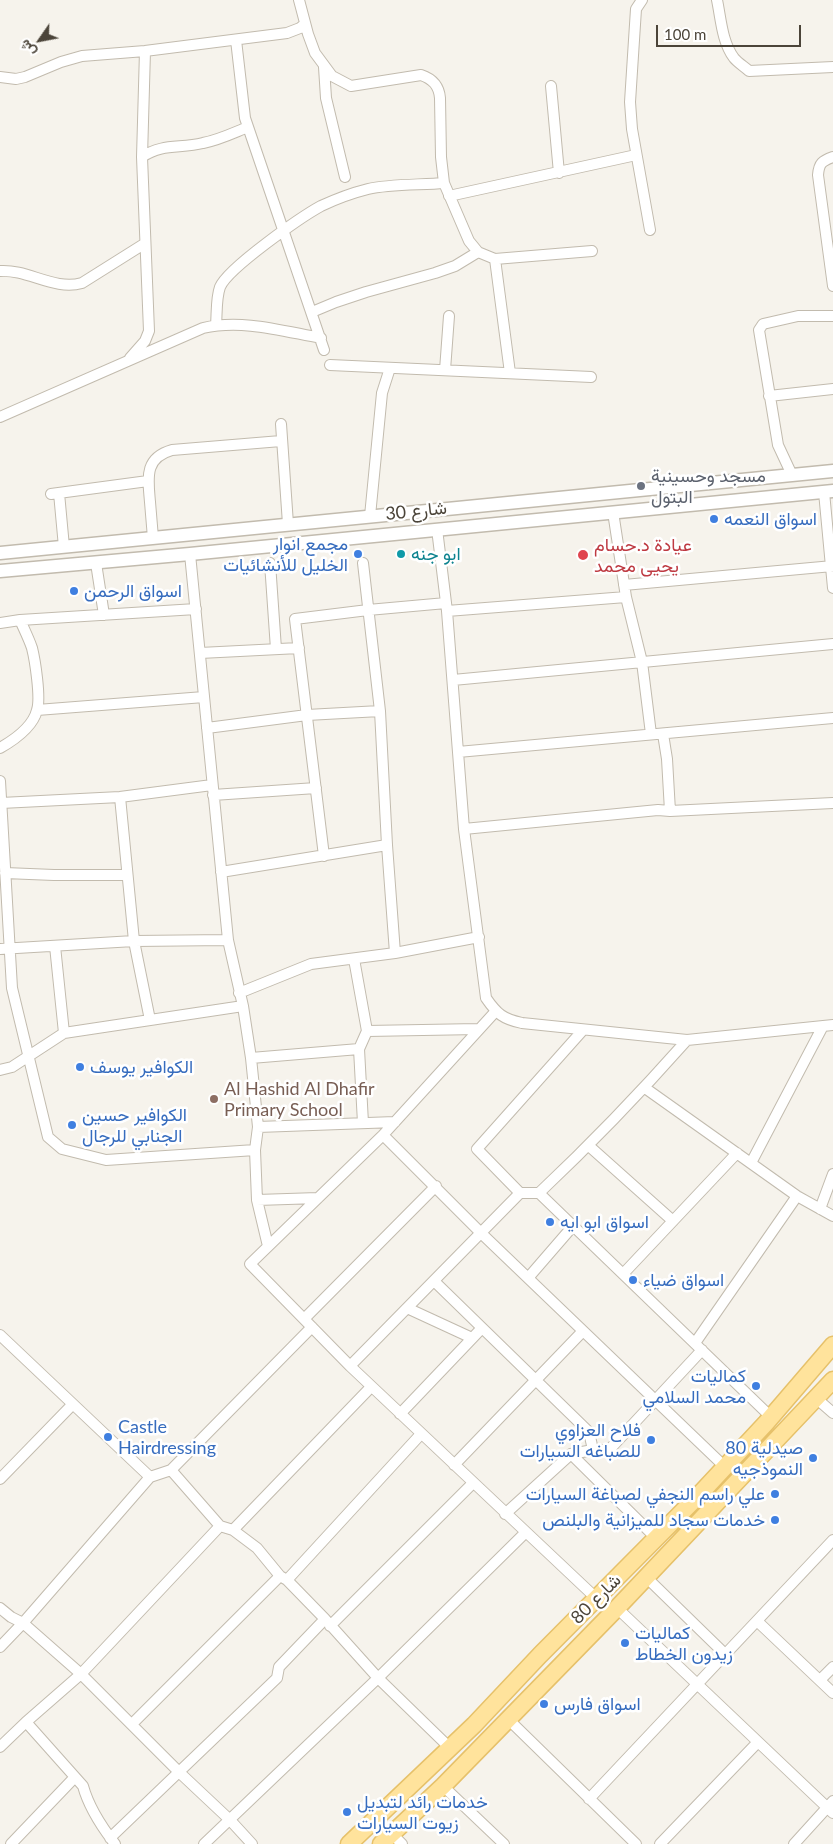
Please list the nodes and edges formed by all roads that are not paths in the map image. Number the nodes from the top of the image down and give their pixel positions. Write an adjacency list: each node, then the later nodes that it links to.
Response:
1 (299, 0): 4 (street)
2 (642, 0): 12 (street)
3 (717, 0): 8 (street)
4 (305, 24): 5 (street); 7 (street)
5 (236, 40): 6 (street); 11 (street)
6 (145, 51): 9 (street); 14 (street)
7 (324, 67): 16 (street); 17 (street)
8 (833, 67)
9 (0, 77)
10 (551, 86): 15 (street)
11 (248, 127): 14 (street); 19 (street)
12 (636, 155): 15 (street); 20 (street)
13 (833, 156): 26 (street)
14 (142, 157): 21 (street)
15 (559, 173): 18 (street)
16 (344, 177)
17 (444, 183): 18 (street); 19 (street)
18 (449, 196): 23 (street)
19 (284, 230): 27 (street); 30 (street)
20 (650, 230)
21 (144, 244): 25 (street); 33 (street)
22 (592, 251): 24 (street)
23 (478, 252): 24 (street); 27 (street)
24 (496, 259): 37 (street)
25 (0, 271)
26 (833, 286)
27 (312, 312): 31 (street)
28 (448, 316): 36 (street)
29 (833, 316): 40 (street)
30 (216, 325): 31 (street); 33 (street)
31 (321, 338): 32 (street)
32 (324, 350)
33 (128, 361): 41 (street)
34 (330, 366): 35 (street)
35 (390, 368): 36 (street); 51 (street)
36 (444, 370): 37 (street)
37 (510, 373): 38 (street)
38 (591, 377)
39 (833, 389): 40 (street)
40 (769, 396): 45 (street)
41 (0, 417)
42 (280, 424): 43 (street)
43 (282, 441): 46 (street); 53 (street)
44 (833, 471): 45 (street, شارع 30)
45 (792, 475): 48 (street, شارع 30)
46 (148, 481): 56 (street); 57 (street)
47 (829, 491): 50 (street, شارع 30); 63 (street)
48 (518, 501): 49 (street, شارع 30); 52 (street)
49 (493, 504): 51 (street, شارع 30); 54 (street)
50 (613, 512): 52 (street, شارع 30); 65 (street)
51 (370, 516): 53 (street, شارع 30)
52 (521, 521): 54 (street, شارع 30)
53 (288, 524): 56 (street, شارع 30)
54 (496, 524): 55 (street, شارع 30)
55 (437, 529): 59 (street, شارع 30); 68 (street)
56 (153, 538): 57 (street, شارع 30)
57 (64, 547): 58 (street, شارع 30)
58 (0, 553)
59 (190, 554): 60 (street, شارع 30); 69 (street)
60 (96, 563): 64 (street, شارع 30); 71 (street)
61 (270, 563): 76 (street)
62 (363, 563): 70 (street)
63 (832, 566): 65 (street); 66 (street)
64 (0, 571)
65 (624, 585): 67 (street)
66 (833, 588)
67 (626, 596): 68 (street); 78 (street)
68 (447, 607): 70 (street); 79 (street)
69 (196, 609): 71 (street); 77 (street)
70 (368, 610): 75 (street); 82 (street)
71 (104, 615): 72 (street)
72 (20, 620): 73 (street); 81 (street)
73 (0, 623)
74 (833, 644): 78 (street)
75 (299, 648): 76 (street); 83 (street)
76 (276, 649): 77 (street)
77 (200, 653): 80 (street)
78 (642, 662): 79 (street); 86 (street)
79 (453, 680): 89 (street)
80 (204, 697): 81 (street); 85 (street)
81 (38, 710): 88 (street)
82 (380, 711): 83 (street); 98 (street)
83 (307, 715): 85 (street); 91 (street)
84 (833, 718): 87 (street)
85 (207, 728): 92 (street)
86 (651, 734): 87 (street); 89 (street)
87 (663, 734): 96 (street)
88 (0, 748)
89 (458, 752): 97 (street)
90 (0, 781): 94 (street)
91 (316, 788): 92 (street); 100 (street)
92 (213, 790): 93 (street); 102 (street)
93 (120, 797): 94 (street); 103 (street)
94 (1, 803): 99 (street)
95 (833, 803): 96 (street)
96 (670, 811): 97 (street)
97 (464, 829): 104 (street)
98 (386, 845): 100 (street); 109 (street)
99 (2, 855): 101 (street)
100 (324, 856): 102 (street)
101 (5, 872): 103 (street); 108 (street)
102 (221, 872): 105 (street)
103 (127, 875): 106 (street)
104 (479, 937): 109 (street); 113 (street)
105 (228, 940): 106 (street); 111 (street)
106 (134, 941): 107 (street); 114 (street)
107 (55, 946): 108 (street); 119 (street)
108 (5, 949): 122 (street)
109 (395, 953): 110 (street)
110 (354, 959): 111 (street); 118 (street)
111 (239, 993): 112 (street)
112 (243, 1006): 114 (street); 123 (street)
113 (495, 1012): 116 (street); 117 (street)
114 (150, 1020): 119 (street)
115 (828, 1026): 120 (street); 133 (street)
116 (478, 1029): 118 (street); 126 (street)
117 (583, 1030): 120 (street); 137 (street)
118 (366, 1031): 121 (street)
119 (64, 1033): 122 (street)
120 (687, 1040): 125 (street)
121 (358, 1049): 123 (street); 127 (street)
122 (29, 1057): 124 (street); 131 (street)
123 (251, 1058): 128 (street)
124 (0, 1070)
125 (646, 1088): 130 (street); 132 (street)
126 (395, 1122): 127 (street); 129 (street)
127 (364, 1123): 128 (street)
128 (258, 1127): 131 (street)
129 (383, 1135): 135 (street); 139 (street)
130 (589, 1146): 136 (street); 143 (street)
131 (256, 1150): 140 (street)
132 (737, 1153): 133 (street); 143 (street)
133 (750, 1163): 138 (street)
134 (833, 1174): 141 (street)
135 (436, 1186): 145 (street); 151 (street)
136 (539, 1192): 137 (street); 144 (street)
137 (520, 1193): 145 (street)
138 (797, 1196): 141 (street); 157 (street)
139 (318, 1198): 140 (street); 146 (street)
140 (257, 1200): 146 (street)
141 (820, 1209): 142 (street)
142 (833, 1216)
143 (673, 1221): 147 (street)
144 (573, 1226): 147 (street); 148 (street)
145 (481, 1233): 148 (street); 149 (street)
146 (268, 1246): 151 (street)
147 (623, 1274): 157 (street)
148 (528, 1278): 153 (street)
149 (434, 1281): 150 (street); 152 (street)
150 (407, 1308): 155 (street); 158 (street)
151 (308, 1323): 158 (street); 173 (street)
152 (482, 1328): 155 (street); 159 (street)
153 (583, 1331): 159 (street); 163 (street)
154 (0, 1335): 164 (street)
155 (472, 1338): 166 (street)
156 (833, 1345): 167 (main road, شارع 80)
157 (698, 1346): 163 (street); 167 (street)
158 (350, 1366): 161 (street)
159 (536, 1380): 169 (street); 171 (street)
160 (833, 1380): 162 (main road, شارع 80)
161 (371, 1387): 166 (street); 179 (street)
162 (817, 1399): 165 (street); 183 (main road, شارع 80)
163 (655, 1401): 169 (street); 172 (street)
164 (72, 1405): 174 (street); 175 (street)
165 (833, 1413)
166 (400, 1414): 168 (street)
167 (771, 1417): 172 (main road, شارع 80)
168 (421, 1434): 171 (street); 184 (street)
169 (592, 1450): 170 (street)
170 (571, 1454): 177 (street); 181 (street)
171 (454, 1465): 176 (street)
172 (725, 1467): 181 (main road, شارع 80)
173 (171, 1470): 174 (street); 178 (street)
174 (150, 1477): 190 (street)
175 (0, 1479)
176 (473, 1483): 177 (street); 189 (street)
177 (506, 1514): 180 (street)
178 (220, 1526): 179 (street); 194 (street)
179 (233, 1530): 184 (street)
180 (525, 1533): 185 (street); 195 (street)
181 (656, 1538): 185 (main road, شارع 80)
182 (833, 1540): 188 (street)
183 (646, 1576): 187 (main road, شارع 80); 192 (street)
184 (284, 1578): 189 (street); 203 (street)
185 (596, 1598): 198 (main road, شارع 80)
186 (0, 1608): 190 (street)
187 (617, 1608): 197 (street); 200 (main road, شارع 80)
188 (757, 1621): 192 (street); 196 (street)
189 (327, 1622): 195 (street); 209 (street)
190 (23, 1623): 191 (street); 194 (street)
191 (0, 1647)
192 (725, 1654): 197 (street)
193 (833, 1667): 196 (street)
194 (81, 1674): 202 (street); 203 (street)
195 (378, 1678): 208 (street); 214 (street)
196 (820, 1680): 199 (street)
197 (697, 1684): 206 (street); 212 (street)
198 (510, 1688): 200 (main road); 204 (main road, شارع 80)
199 (833, 1692)
200 (525, 1701): 201 (main road, شارع 80)
201 (508, 1719): 205 (main road, شارع 80); 212 (street)
202 (26, 1722): 207 (street); 210 (street)
203 (132, 1724): 209 (street)
204 (474, 1725): 205 (main road); 208 (main road, شارع 80)
205 (490, 1737): 211 (main road, شارع 80)
206 (758, 1742): 213 (street); 223 (street)
207 (0, 1747)
208 (450, 1748): 220 (main road, شارع 80)
209 (180, 1772): 214 (street); 215 (street)
210 (75, 1777): 215 (street); 217 (street)
211 (443, 1786): 216 (main road, شارع 80); 221 (street)
212 (589, 1798): 222 (street)
213 (831, 1807): 224 (street)
214 (230, 1820): 218 (street); 219 (street)
215 (113, 1841)
216 (392, 1841)
217 (11, 1844)
218 (204, 1844)
219 (252, 1844)
220 (350, 1844)
221 (504, 1844)
222 (636, 1844)
223 (660, 1844)
224 (794, 1844)

